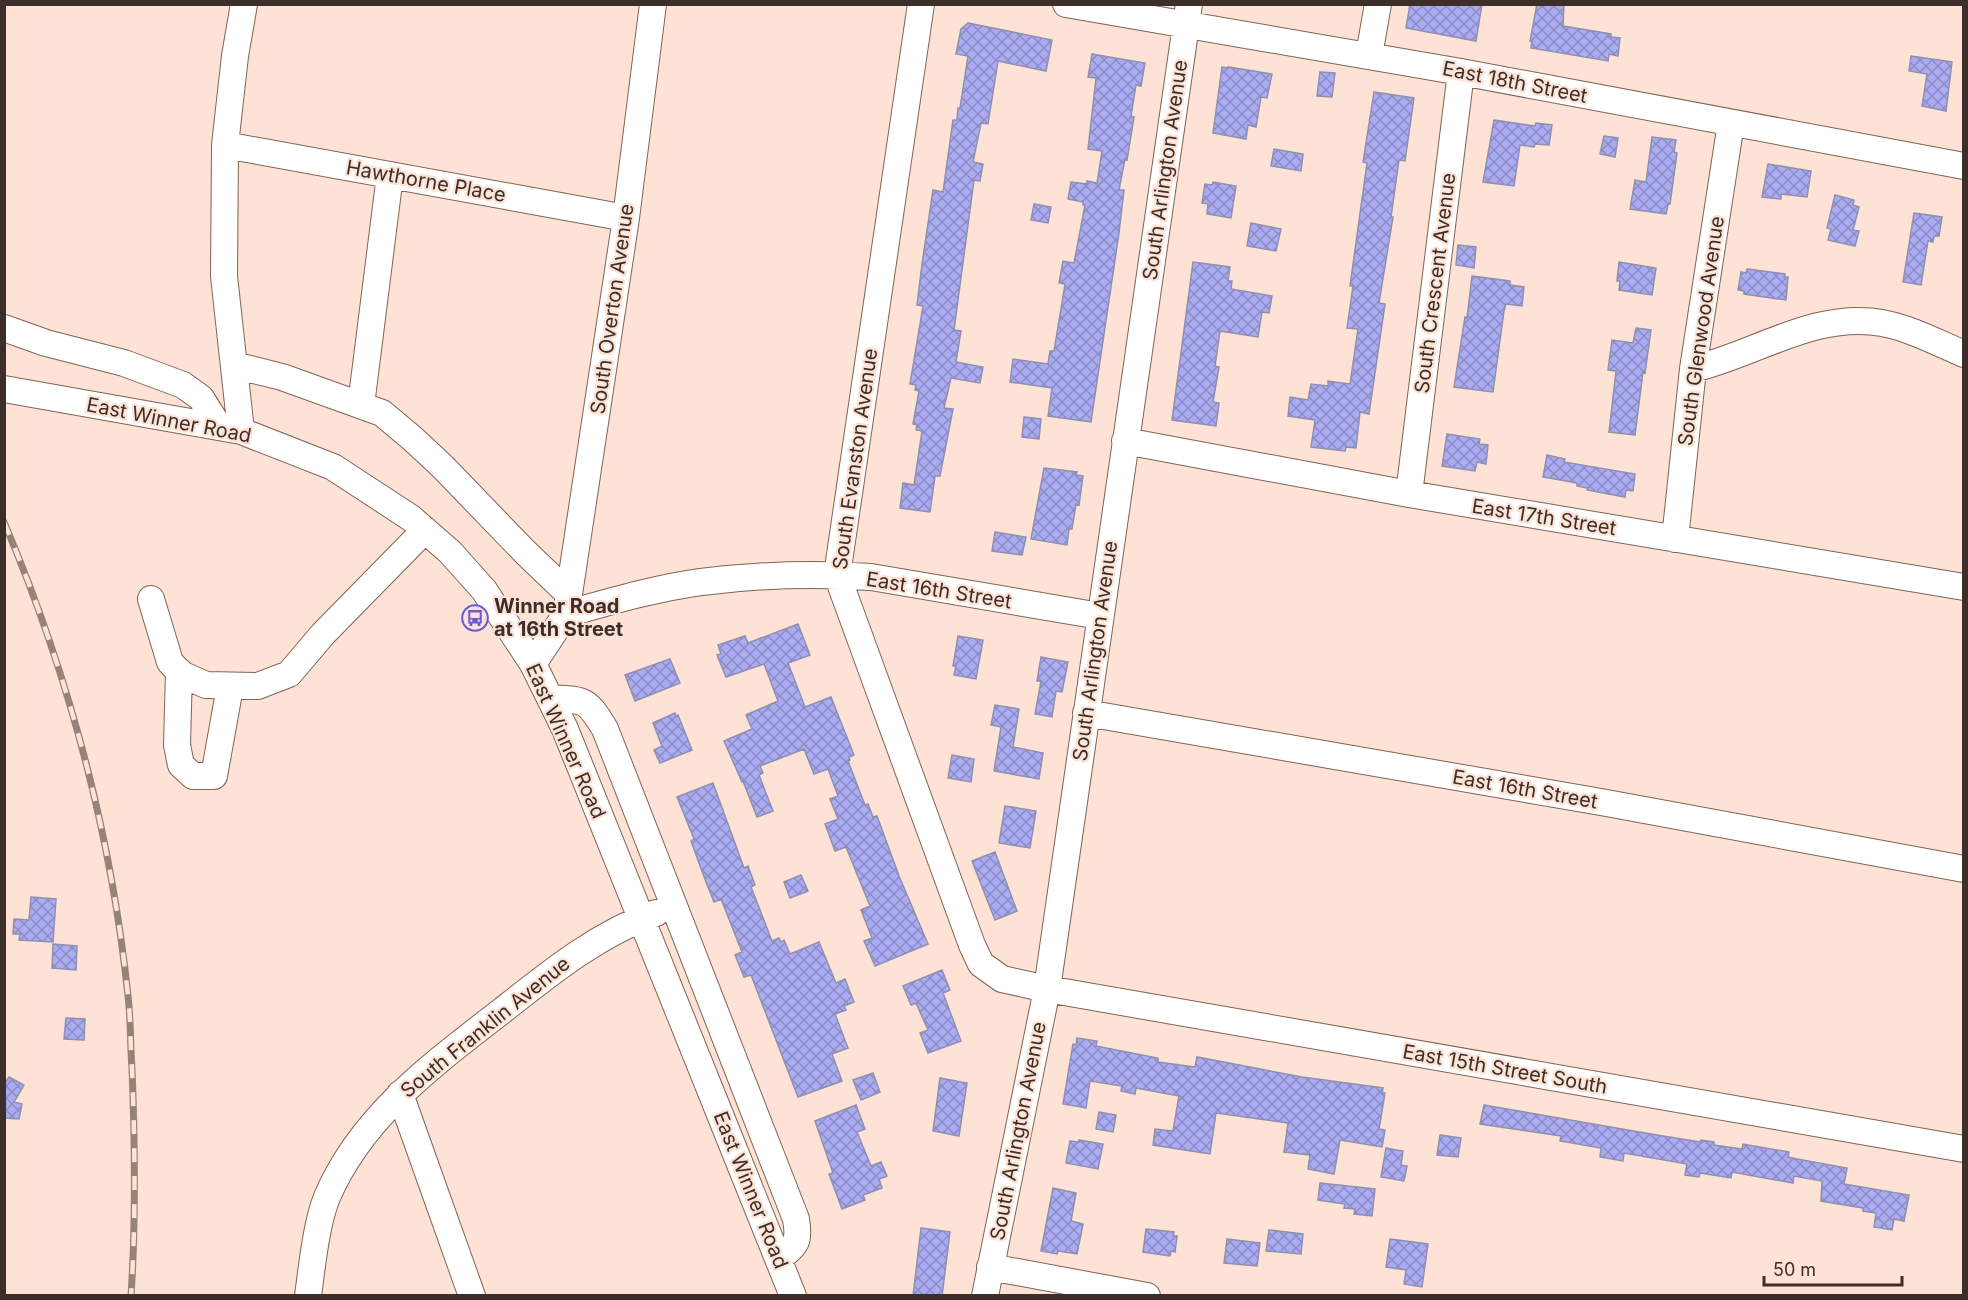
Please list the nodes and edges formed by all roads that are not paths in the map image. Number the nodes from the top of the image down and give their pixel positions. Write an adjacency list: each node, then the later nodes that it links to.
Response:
1 (244, 4): 10 (street)
2 (652, 4): 13 (street, South Overton Avenue)
3 (921, 4): 25 (street, South Evanston Avenue)
4 (1066, 4): 6 (street, East 18th Street)
5 (1378, 4): 7 (street)
6 (1188, 15): 7 (street, East 18th Street); 21 (street, South Arlington Avenue)
7 (1369, 56): 8 (street, East 18th Street)
8 (1461, 72): 9 (street, East 18th Street); 22 (street, South Crescent Avenue)
9 (1731, 123): 11 (street, East 18th Street); 17 (street, South Glenwood Avenue)
10 (225, 145): 12 (street, Hawthorne Place); 16 (street)
11 (1964, 166)
12 (390, 175): 13 (street, Hawthorne Place); 19 (street)
13 (626, 218): 28 (street, South Overton Avenue)
14 (4, 328): 20 (street)
15 (1964, 354): 17 (street)
16 (234, 365): 19 (street); 20 (street)
17 (1693, 369): 24 (street, South Glenwood Avenue)
18 (4, 389): 20 (street, East Winner Road)
19 (361, 405): 28 (street)
20 (230, 429): 23 (street, East Winner Road)
21 (1125, 441): 22 (street, East 17th Street); 29 (street, South Arlington Avenue)
22 (1409, 495): 24 (street, East 17th Street)
23 (425, 530): 30 (street, East Winner Road); 32 (street)
24 (1675, 538): 26 (street, East 17th Street)
25 (837, 575): 28 (street, East 16th Street); 29 (street, East 16th Street); 38 (street, South Evanston Avenue)
26 (1964, 587)
27 (151, 599): 31 (street)
28 (568, 604): 30 (street)
29 (1100, 616): 34 (street, South Arlington Avenue)
30 (532, 664): 33 (street, East Winner Road)
31 (179, 671): 32 (street); 32 (street)
32 (230, 687)
33 (550, 698): 36 (street); 37 (street, East Winner Road)
34 (1086, 713): 35 (street, East 16th Street); 38 (street, South Arlington Avenue)
35 (1964, 869)
36 (674, 907): 37 (street, South Franklin Avenue); 41 (street)
37 (641, 919): 39 (street, South Franklin Avenue); 41 (street, East Winner Road)
38 (1047, 989): 40 (street, East 15th Street South); 42 (street, South Arlington Avenue)
39 (400, 1094): 43 (street, South Franklin Avenue); 44 (street)
40 (1964, 1149)
41 (778, 1259): 45 (street, East Winner Road)
42 (990, 1267): 46 (street, South Arlington Avenue); 47 (street)
43 (308, 1296)
44 (472, 1296)
45 (793, 1296)
46 (986, 1296)
47 (1147, 1296)

